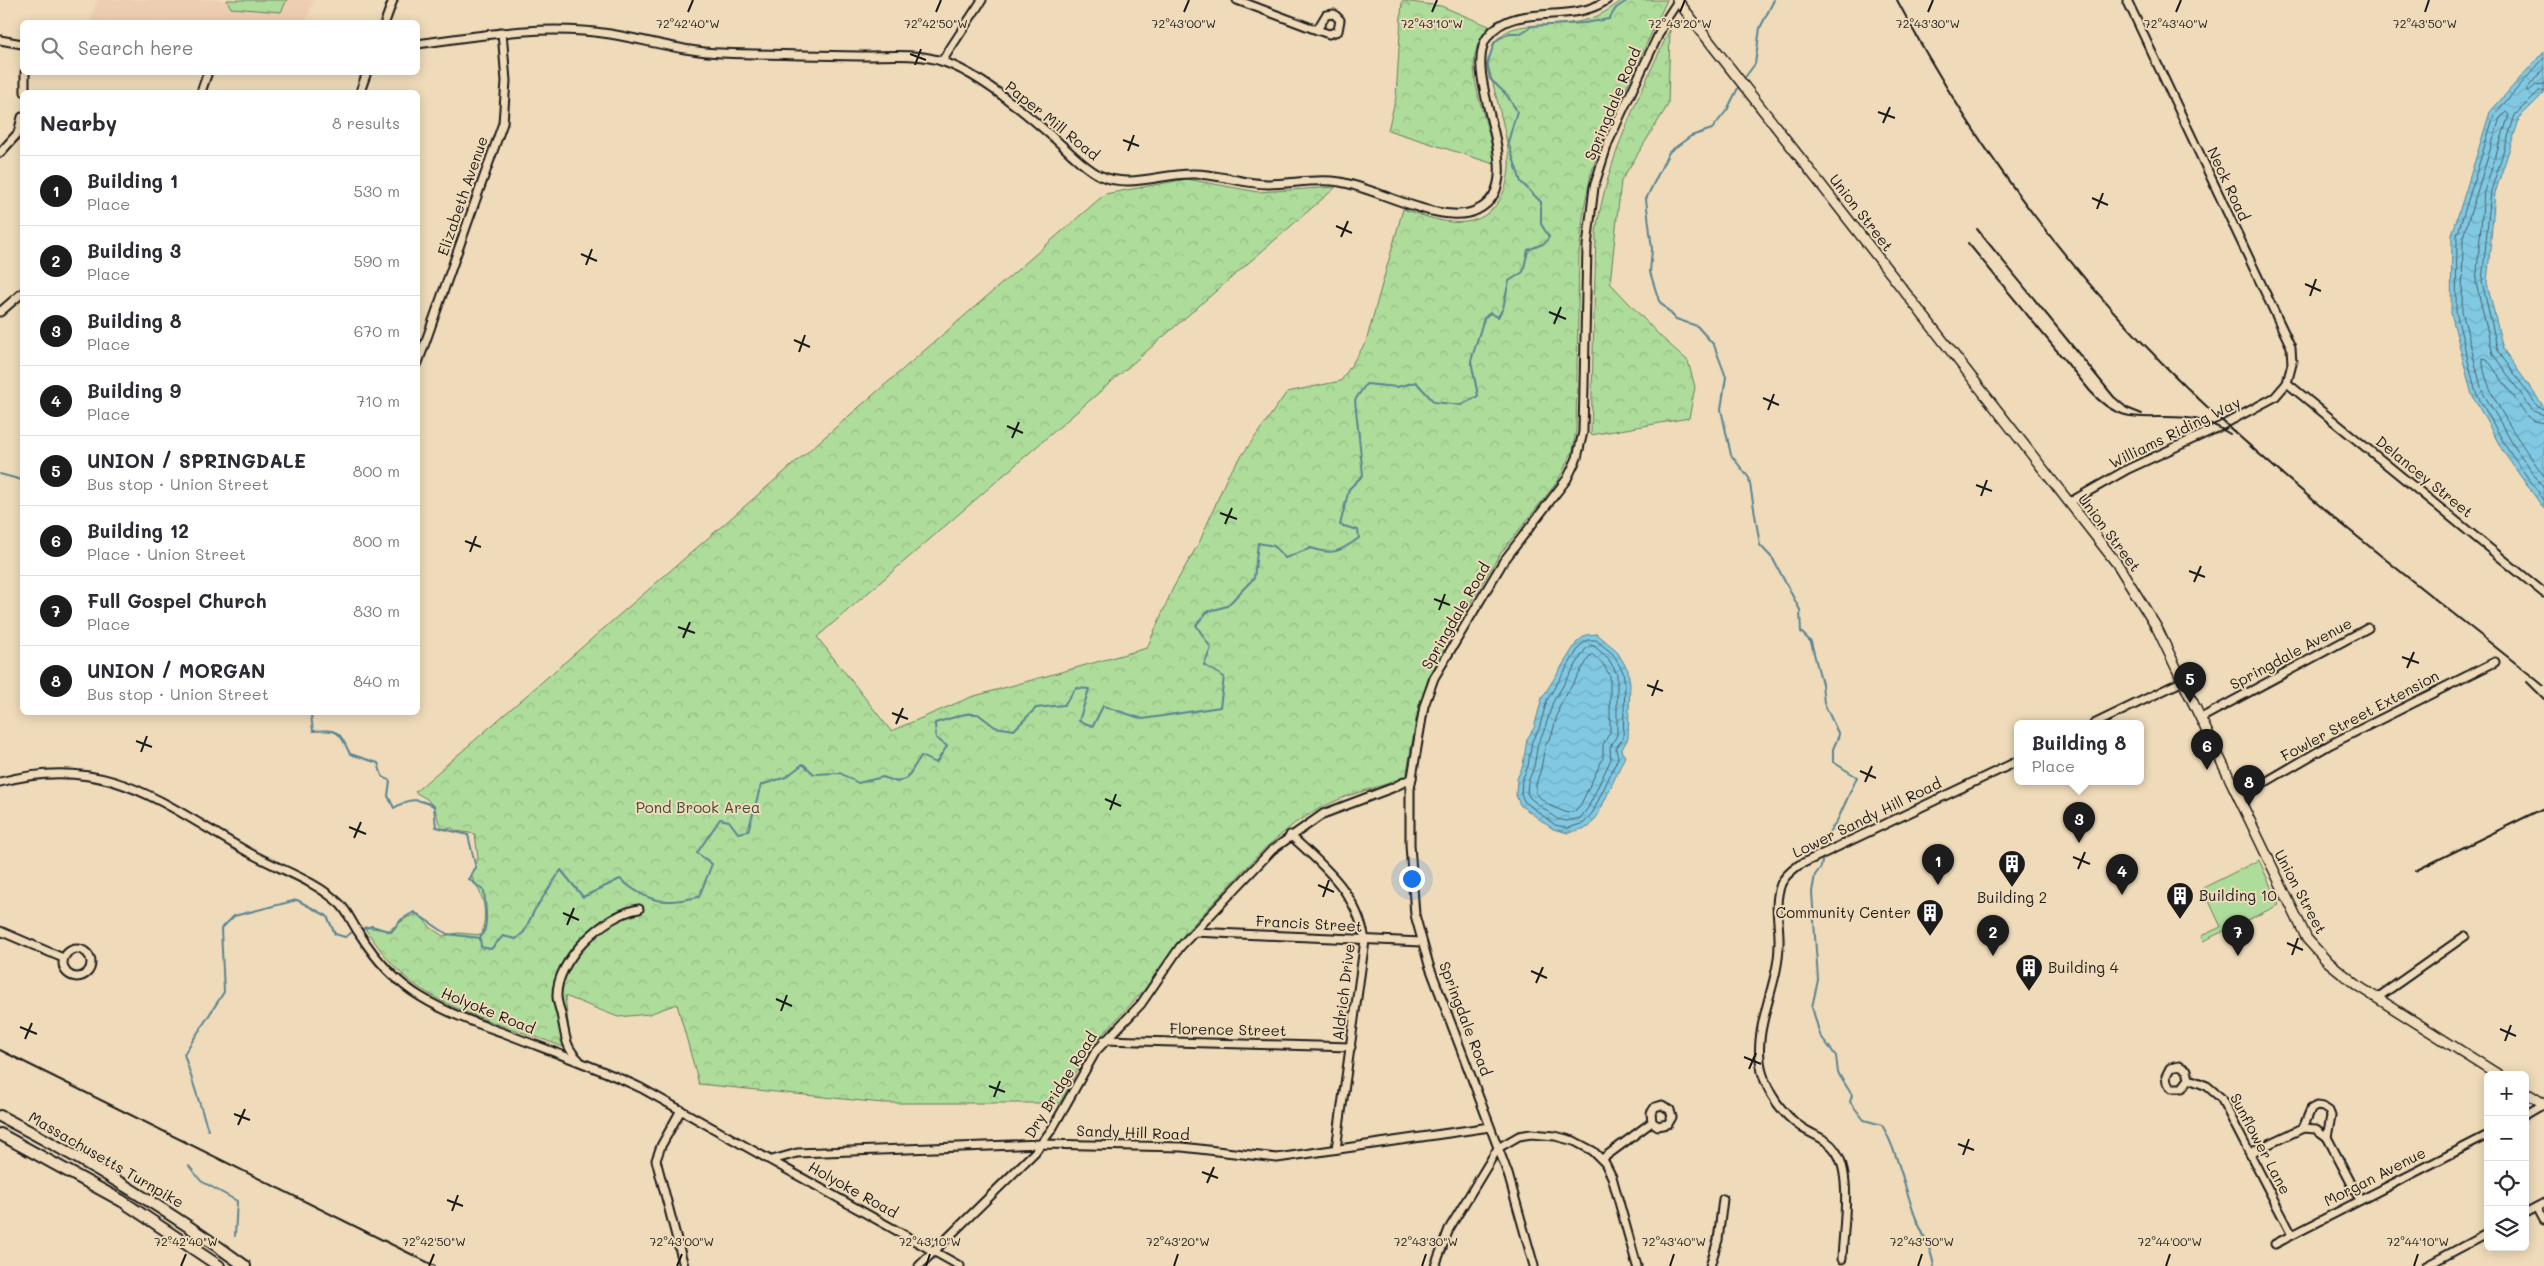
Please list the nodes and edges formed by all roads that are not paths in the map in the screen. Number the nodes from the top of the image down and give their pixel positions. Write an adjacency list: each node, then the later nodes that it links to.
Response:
1 (393, 0): 7 (street)
2 (982, 0): 13 (street)
3 (1237, 0): 8 (street)
4 (1607, 0): 13 (street, Paper Mill Road)
5 (1678, 0): 26 (main road, Union Street); 34 (street, Springdale Road)
6 (2126, 0): 25 (street, Neck Road)
7 (386, 20)
8 (1317, 30)
9 (502, 32): 12 (street, Paper Mill Road); 13 (street, Paper Mill Road); 24 (street, Elizabeth Avenue)
10 (0, 40): 11 (street)
11 (20, 44)
12 (420, 44)
13 (942, 61)
14 (25, 75): 17 (street)
15 (207, 75): 18 (street)
16 (366, 75): 19 (street)
17 (24, 90)
18 (202, 90)
19 (361, 90)
20 (20, 125): 21 (street)
21 (0, 153)
22 (20, 295): 23 (street)
23 (0, 312)
24 (420, 357)
25 (2287, 383): 26 (street, Williams Riding Way); 27 (street, Delancey Street)
26 (2070, 502): 30 (main road, Union Street)
27 (2544, 593)
28 (2368, 628): 31 (street, Springdale Avenue)
29 (2495, 662): 36 (street, Fowler Street Extension)
30 (2183, 681): 31 (main road, Union Street); 32 (street)
31 (2201, 718): 36 (main road, Union Street)
32 (2102, 720)
33 (2014, 763): 78 (street, Lower Sandy Hill Road)
34 (1412, 778): 37 (street, Dry Bridge Road); 43 (street, Springdale Road)
35 (0, 782): 48 (street, Holyoke Road)
36 (2238, 798): 45 (main road, Union Street)
37 (1290, 835): 40 (street, Dry Bridge Road); 42 (street, Aldrich Drive)
38 (639, 909): 48 (street)
39 (0, 931): 44 (street)
40 (1194, 932): 42 (street, Francis Street); 46 (street, Dry Bridge Road)
41 (2465, 936): 45 (street)
42 (1365, 940): 43 (street, Francis Street); 47 (street, Aldrich Drive)
43 (1422, 942): 57 (street, Springdale Road)
44 (63, 958): 44 (street)
45 (2377, 998): 49 (main road, Union Street)
46 (1104, 1040): 47 (street, Florence Street); 62 (street, Dry Bridge Road)
47 (1351, 1047): 64 (street, Aldrich Drive)
48 (582, 1062): 53 (street, Holyoke Road)
49 (2492, 1071)
50 (2189, 1079): 65 (street, Sunflower Lane)
51 (2529, 1095): 52 (main road)
52 (2544, 1104): 54 (street)
53 (681, 1110): 67 (street, Holyoke Road); 81 (street)
54 (2529, 1113)
55 (0, 1116): 80 (highway, Massachusetts Turnpike)
56 (1652, 1122): 66 (street)
57 (1490, 1126): 63 (street, Springdale Road); 64 (street, Sandy Hill Road)
58 (2303, 1128): 60 (street); 60 (street); 65 (street)
59 (0, 1134): 79 (highway, Massachusetts Turnpike)
60 (2327, 1137): 69 (street)
61 (2484, 1137): 69 (street, Morgan Avenue)
62 (1041, 1144): 64 (street, Sandy Hill Road); 67 (street, Sandy Hill Road); 77 (street, Dry Bridge Road)
63 (1498, 1148): 66 (street); 84 (street); 85 (street, Springdale Road)
64 (1336, 1149)
65 (2250, 1153): 74 (street, Sunflower Lane)
66 (1602, 1159): 86 (street)
67 (772, 1160): 77 (street, Holyoke Road)
68 (1724, 1199): 87 (street)
69 (2360, 1200): 74 (street, Morgan Avenue)
70 (2544, 1203): 71 (street)
71 (2537, 1207): 72 (street); 73 (street)
72 (2529, 1211)
73 (2544, 1220)
74 (2292, 1235): 76 (street, Morgan Avenue)
75 (2484, 1235): 88 (street)
76 (2275, 1244)
77 (933, 1251): 82 (street, Dry Bridge Road); 83 (street, Holyoke Road)
78 (1842, 1259)
79 (219, 1266)
80 (244, 1266)
81 (684, 1266)
82 (919, 1266)
83 (960, 1266)
84 (1435, 1266)
85 (1534, 1266)
86 (1637, 1266)
87 (1710, 1266)
88 (2426, 1266)

